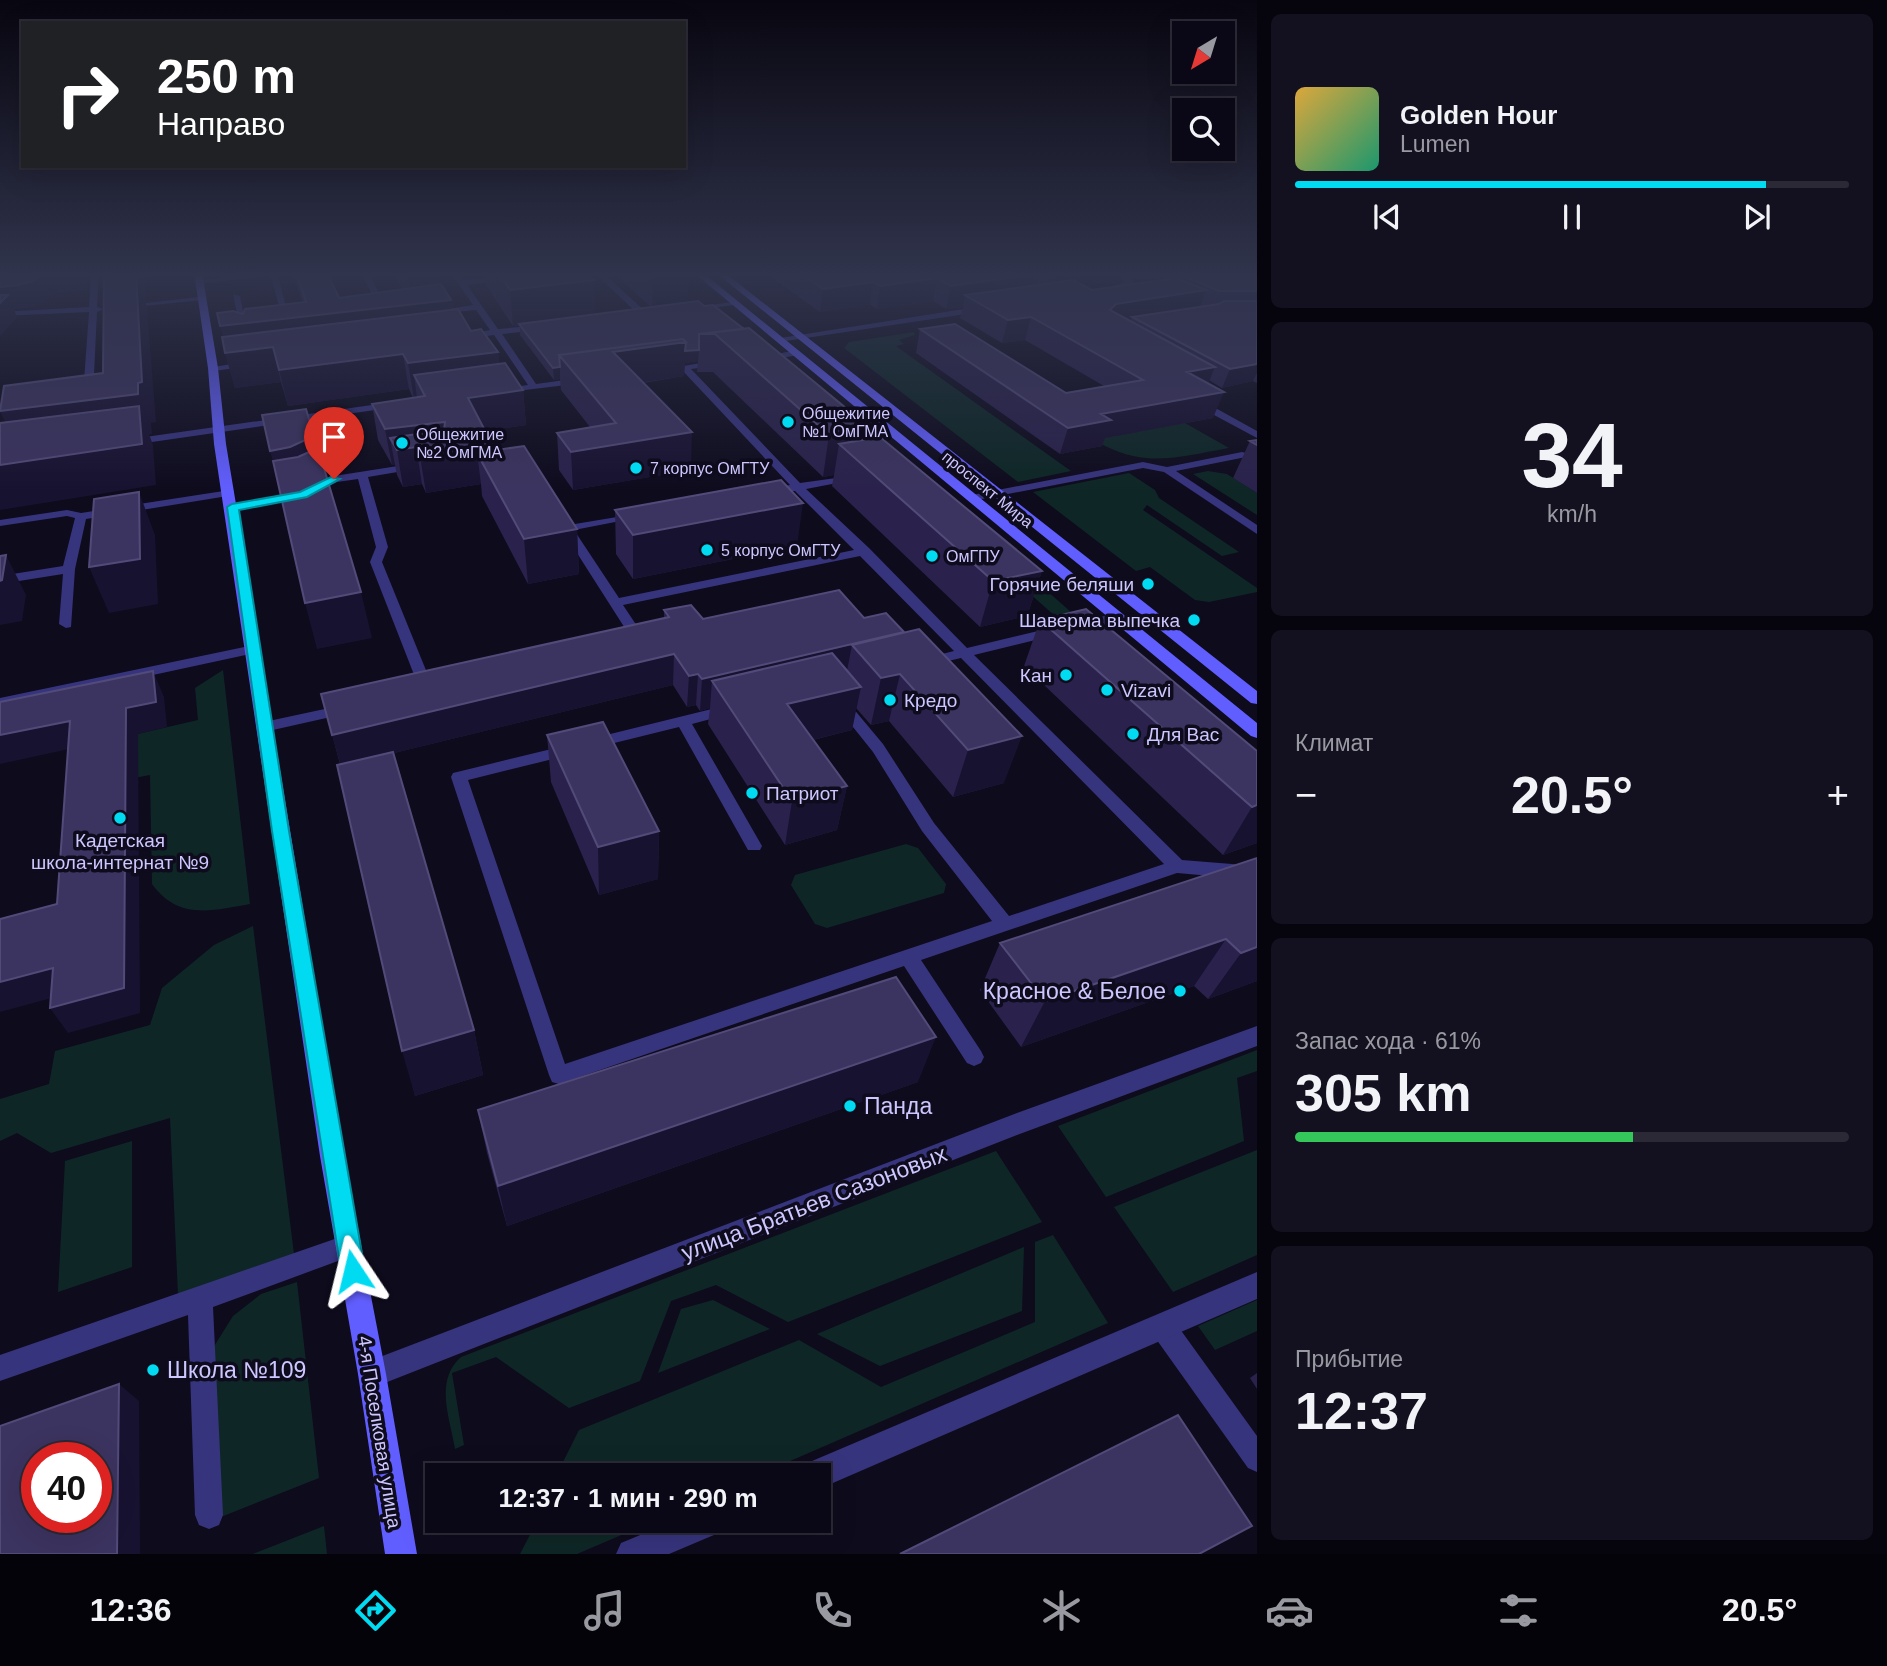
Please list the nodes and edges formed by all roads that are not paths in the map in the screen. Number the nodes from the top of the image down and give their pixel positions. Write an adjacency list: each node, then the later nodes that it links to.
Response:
1 (89, 345): 17 (lane)
2 (213, 345): 10 (main road, 4-я Поселковая улица)
3 (505, 345): 14 (lane)
4 (786, 345): 6 (main road, проспект Мира)
5 (809, 345): 30 (main road, проспект Мира)
6 (796, 353): 7 (lane); 23 (main road, проспект Мира)
7 (747, 360)
8 (265, 362): 10 (lane)
9 (728, 362): 11 (lane)
10 (213, 368): 19 (main road, 4-я Поселковая улица)
11 (685, 368): 12 (lane); 29 (lane)
12 (659, 371)
13 (596, 379): 14 (lane)
14 (534, 387): 15 (lane)
15 (496, 392)
16 (1220, 393): 20 (lane)
17 (76, 402)
18 (407, 403): 19 (lane)
19 (218, 429): 21 (lane); 31 (main road, 4-я Поселковая улица)
20 (1257, 435)
21 (124, 443)
22 (1242, 455): 26 (lane)
23 (929, 463): 25 (lane); 33 (main road, проспект Мира)
24 (430, 464): 27 (lane)
25 (908, 467)
26 (1167, 470): 30 (lane); 38 (lane)
27 (362, 475): 34 (lane); 50 (lane)
28 (861, 475): 29 (lane)
29 (798, 487): 32 (lane); 39 (lane)
30 (996, 492): 33 (lane); 51 (main road, проспект Мира)
31 (230, 493): 34 (main road, 4-я Поселковая улица); 36 (lane)
32 (753, 495)
33 (972, 498): 43 (main road, проспект Мира)
34 (232, 507): 45 (main road, 4-я Поселковая улица)
35 (651, 513): 42 (lane)
36 (81, 516): 37 (lane); 40 (lane)
37 (0, 523)
38 (1257, 530)
39 (865, 551): 42 (lane); 47 (lane)
40 (69, 569): 41 (lane); 44 (lane)
41 (0, 580)
42 (615, 603): 46 (lane)
43 (1117, 617): 47 (lane); 57 (main road, проспект Мира)
44 (66, 624)
45 (254, 649): 52 (lane); 56 (main road, 4-я Поселковая улица)
46 (620, 650)
47 (965, 653): 48 (lane); 59 (lane)
48 (913, 665)
49 (827, 686): 61 (lane)
50 (428, 692)
51 (1257, 699)
52 (0, 703)
53 (748, 705): 55 (lane)
54 (360, 707): 56 (lane)
55 (683, 721): 58 (lane); 62 (lane)
56 (264, 727): 65 (main road, 4-я Поселковая улица)
57 (1257, 732)
58 (754, 846)
59 (1177, 866): 60 (lane); 61 (lane)
60 (1257, 873)
61 (1004, 924): 62 (lane)
62 (909, 958): 64 (lane)
63 (1257, 1036): 70 (street, улица Братьев Сазоновых)
64 (974, 1057)
65 (349, 1246): 67 (lane); 70 (main road, 4-я Поселковая улица)
66 (1257, 1284): 68 (street)
67 (200, 1299): 69 (lane); 73 (lane)
68 (1163, 1327): 71 (lane); 72 (street)
69 (0, 1368)
70 (372, 1374): 75 (main road, 4-я Поселковая улица)
71 (1257, 1459)
72 (831, 1469)
73 (209, 1515)
74 (682, 1533): 76 (street)
75 (401, 1554)
76 (632, 1554)

